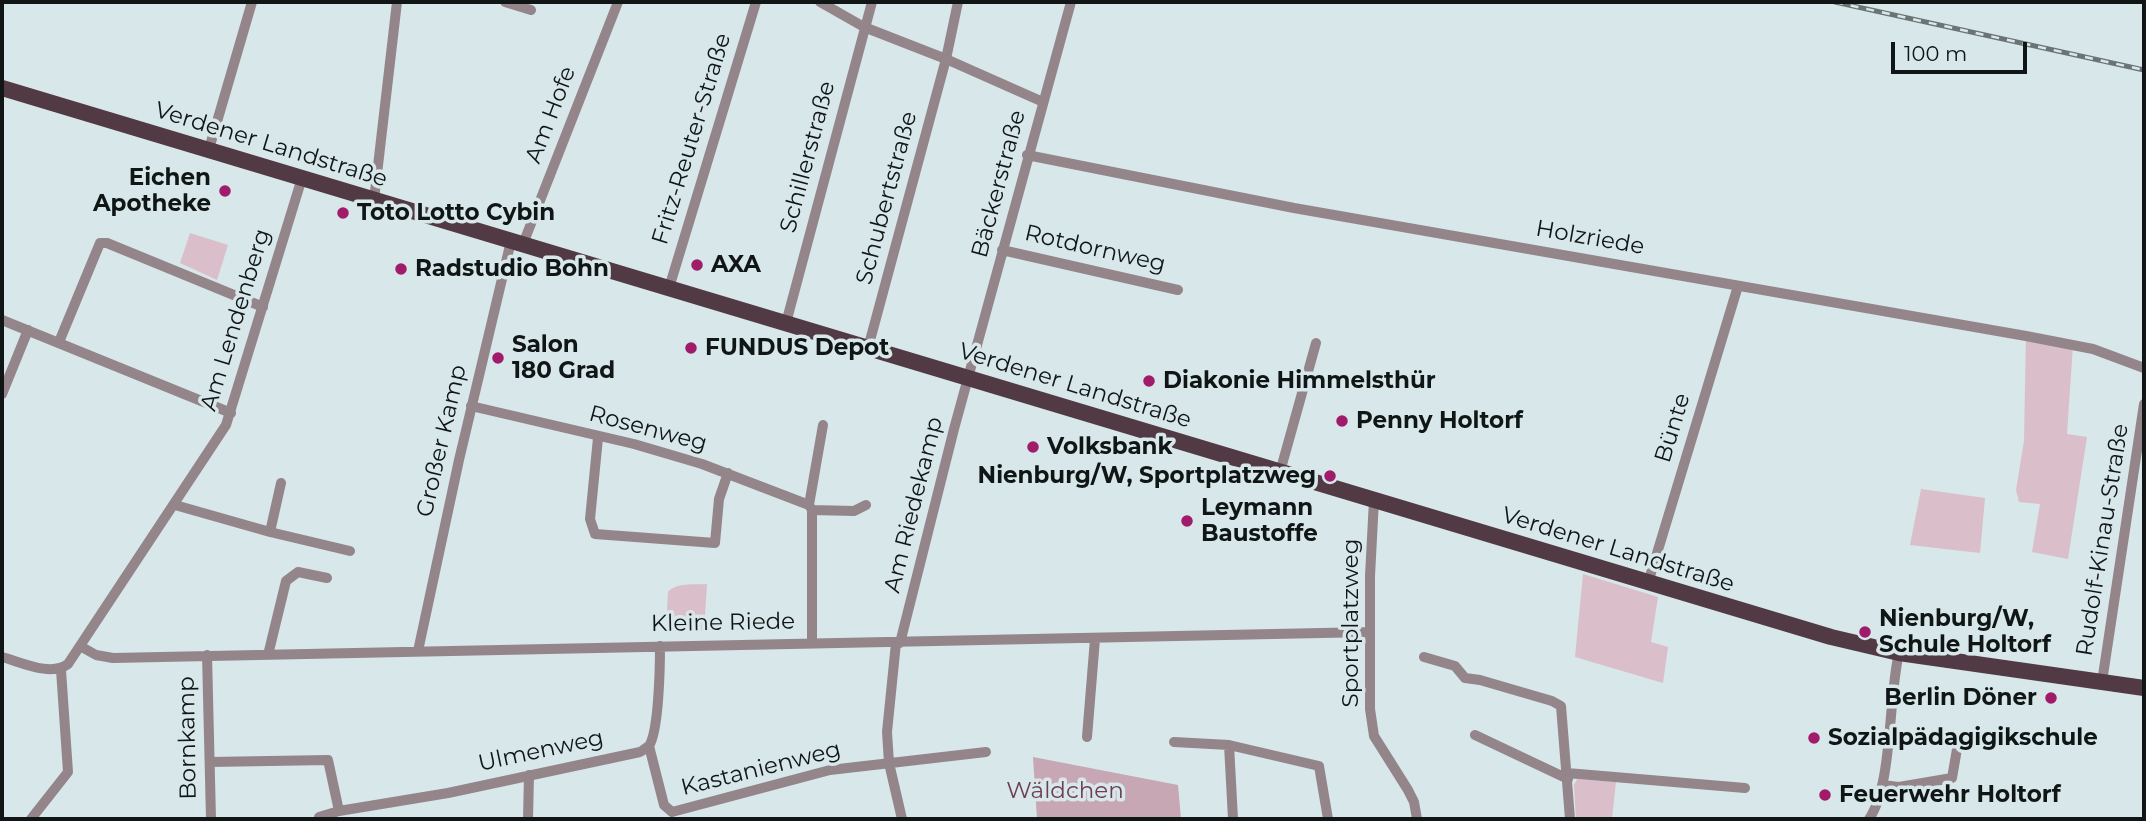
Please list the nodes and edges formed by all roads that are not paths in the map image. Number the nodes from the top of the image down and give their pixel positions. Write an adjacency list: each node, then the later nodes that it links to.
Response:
1 (252, 2): 15 (street)
2 (397, 2): 18 (street)
3 (505, 2): 10 (street)
4 (618, 2): 19 (street, Am Hofe)
5 (756, 2): 22 (street, Fritz-Reuter-Straße)
6 (820, 2): 11 (street)
7 (872, 2): 11 (street, Schillerstraße)
8 (958, 2): 12 (street, Schubertstraße)
9 (1071, 2): 14 (street, Bäckerstraße)
10 (531, 10)
11 (863, 29): 12 (street); 26 (street, Schillerstraße)
12 (946, 59): 14 (street); 30 (street, Schubertstraße)
13 (2, 88): 15 (main road, Verdener Landstraße)
14 (1043, 102): 16 (street, Bäckerstraße)
15 (209, 149): 17 (main road, Verdener Landstraße)
16 (1027, 155): 20 (street, Bäckerstraße); 21 (street, Holzriede)
17 (302, 178): 18 (main road, Verdener Landstraße); 24 (street, Am Lendenberg)
18 (374, 200): 19 (main road, Verdener Landstraße)
19 (517, 242): 22 (main road, Verdener Landstraße); 35 (street, Großer Kamp)
20 (1002, 250): 23 (street, Rotdornweg); 32 (street, Bäckerstraße)
21 (1738, 286): 31 (street, Holzriede); 49 (street, Bünte)
22 (669, 288): 26 (main road, Verdener Landstraße)
23 (1178, 290)
24 (263, 307): 28 (street); 36 (street, Am Lendenberg)
25 (2, 320): 27 (street)
26 (786, 323): 30 (main road, Verdener Landstraße)
27 (28, 330): 28 (street); 33 (street)
28 (59, 342): 36 (street)
29 (1316, 343): 39 (street)
30 (868, 348): 32 (main road, Verdener Landstraße)
31 (2144, 368)
32 (969, 378): 39 (main road, Verdener Landstraße); 53 (street, Am Riedekamp)
33 (2, 394)
34 (2144, 404): 63 (street, Rudolf-Kinau-Straße)
35 (471, 407): 38 (street, Rosenweg); 56 (street, Großer Kamp)
36 (231, 413): 43 (street, Am Lendenberg)
37 (823, 425): 45 (street)
38 (598, 438): 40 (street, Rosenweg); 40 (street)
39 (1280, 472): 42 (main road, Verdener Landstraße)
40 (728, 473): 45 (street, Rosenweg)
41 (281, 484): 46 (street)
42 (1374, 500): 49 (main road, Verdener Landstraße); 50 (street, Sportplatzweg)
43 (175, 505): 46 (street); 54 (street, Am Lendenberg)
44 (866, 505): 45 (street, Rosenweg)
45 (811, 507): 52 (street)
46 (270, 532): 47 (street)
47 (350, 551)
48 (327, 578): 59 (street)
49 (1648, 583): 57 (main road, Verdener Landstraße)
50 (1370, 632): 51 (street, Kleine Riede); 86 (street, Sportplatzweg)
51 (1095, 639): 53 (street, Kleine Riede); 66 (street)
52 (812, 642): 53 (street, Kleine Riede); 55 (street, Kleine Riede)
53 (898, 643): 73 (street, Am Riedekamp)
54 (80, 646): 58 (street, Kleine Riede); 62 (street, Am Lendenberg)
55 (660, 646): 56 (street, Kleine Riede); 69 (street)
56 (418, 651): 59 (street, Kleine Riede)
57 (1899, 653): 63 (main road, Verdener Landstraße); 76 (street)
58 (207, 655): 59 (street, Kleine Riede); 72 (street, Bornkamp)
59 (268, 655)
60 (2, 657): 62 (street)
61 (1424, 657): 75 (street)
62 (61, 670): 80 (street)
63 (2102, 682): 64 (main road, Verdener Landstraße)
64 (2144, 688)
65 (1475, 735): 75 (street)
66 (1087, 737)
67 (1174, 742): 68 (street)
68 (1229, 745): 84 (street); 85 (street)
69 (649, 746): 73 (street, Kastanienweg); 74 (street, Ulmenweg)
70 (1957, 749): 76 (street)
71 (986, 752): 73 (street)
72 (210, 762): 78 (street); 81 (street, Bornkamp)
73 (888, 763): 83 (street, Am Riedekamp)
74 (529, 775): 78 (street, Ulmenweg); 82 (street)
75 (1568, 776): 77 (street); 87 (street)
76 (1882, 785): 88 (street)
77 (1745, 788)
78 (339, 811): 79 (street, Ulmenweg)
79 (319, 817)
80 (31, 819)
81 (211, 819)
82 (528, 819)
83 (902, 819)
84 (1233, 819)
85 (1328, 819)
86 (1417, 819)
87 (1570, 819)
88 (1869, 819)

